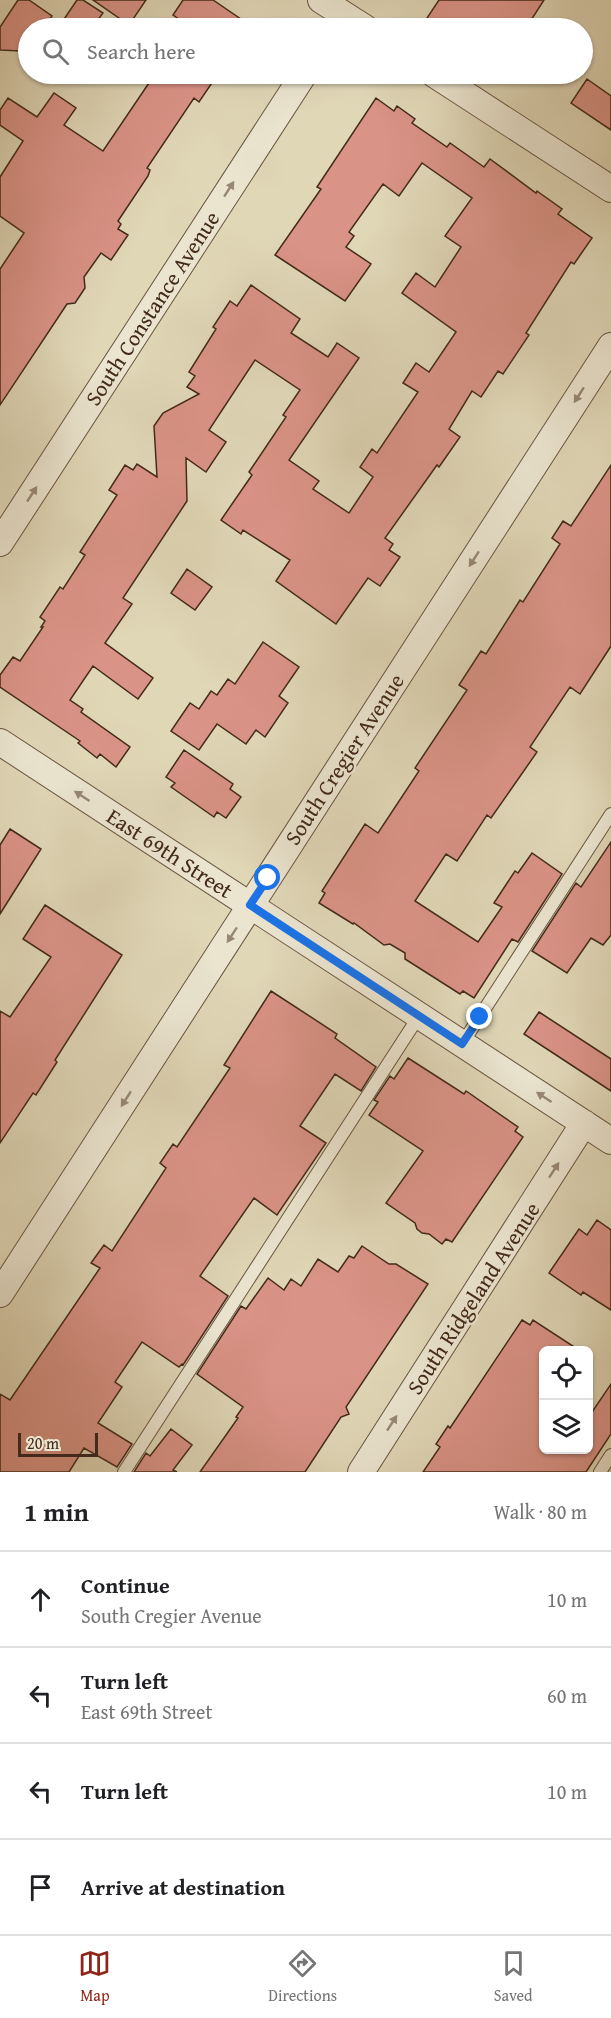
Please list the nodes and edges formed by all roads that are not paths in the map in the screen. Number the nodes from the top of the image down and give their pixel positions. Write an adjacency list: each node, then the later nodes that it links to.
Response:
1 (321, 0): 2 (street)
2 (342, 14)
3 (298, 84): 7 (street, South Constance Avenue, one-way to 3)
4 (449, 84): 5 (street)
5 (611, 189)
6 (611, 346): 10 (street, South Cregier Avenue, one-way to 10)
7 (0, 543)
8 (0, 742): 10 (street, East 69th Street, one-way to 8)
9 (611, 814): 12 (lane)
10 (250, 905): 11 (street, East 69th Street); 15 (street, South Cregier Avenue, one-way to 15)
11 (419, 1016): 12 (street, East 69th Street); 17 (lane)
12 (462, 1044): 13 (street, East 69th Street, one-way to 12)
13 (584, 1123): 14 (street, East 69th Street); 18 (street, South Ridgeland Avenue, one-way to 13)
14 (611, 1141)
15 (0, 1294)
16 (611, 1455): 19 (lane)
17 (124, 1472)
18 (361, 1472)
19 (600, 1472)

